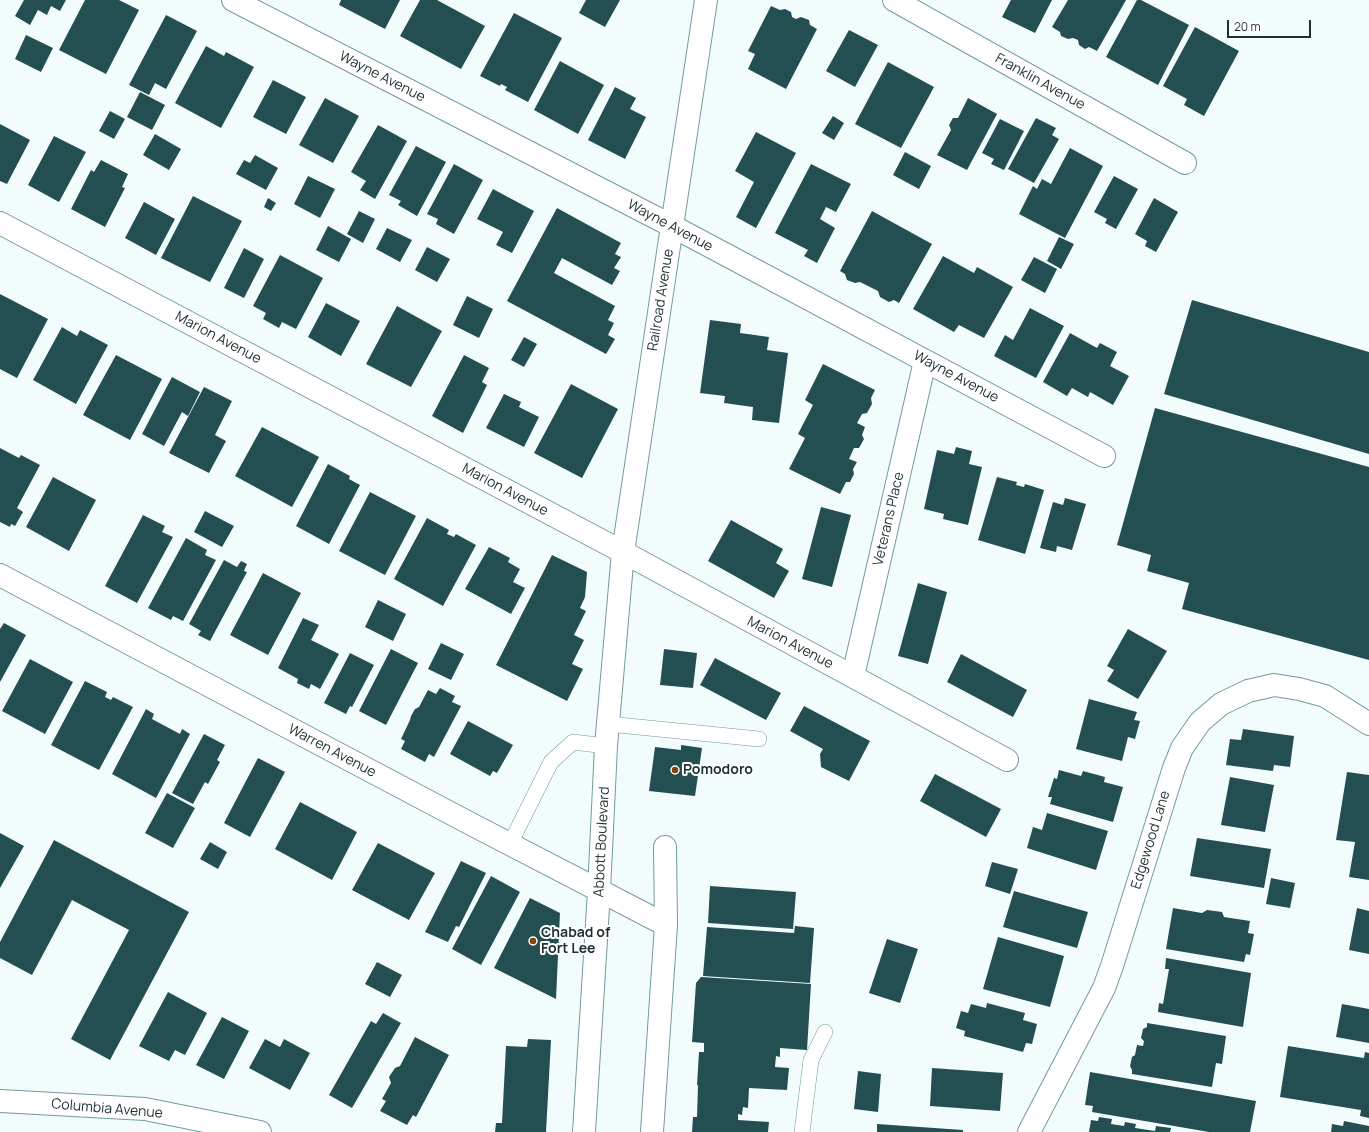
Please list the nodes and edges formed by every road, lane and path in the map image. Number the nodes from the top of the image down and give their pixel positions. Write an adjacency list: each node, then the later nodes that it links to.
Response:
1 (234, 0): 6 (street, Wayne Avenue)
2 (706, 0): 6 (street, Railroad Avenue)
3 (894, 0): 4 (street, Franklin Avenue)
4 (1185, 163)
5 (0, 223): 9 (street, Marion Avenue)
6 (672, 226): 7 (street, Wayne Avenue); 9 (street, Railroad Avenue)
7 (926, 361): 8 (street, Wayne Avenue); 11 (street, Veterans Place)
8 (1104, 456)
9 (623, 552): 11 (street, Marion Avenue); 13 (street, Abbott Boulevard)
10 (0, 575): 16 (street, Warren Avenue)
11 (853, 676): 15 (street, Marion Avenue)
12 (1369, 724): 27 (street, Edgewood Lane)
13 (607, 735): 14 (lane); 16 (lane); 18 (street, Abbott Boulevard)
14 (759, 739)
15 (1007, 760)
16 (510, 844): 18 (street, Warren Avenue)
17 (665, 847): 19 (street)
18 (599, 891): 19 (street, Warren Avenue); 24 (street, Abbott Boulevard)
19 (666, 925): 25 (street)
20 (825, 1032): 26 (lane)
21 (0, 1100): 22 (street, Columbia Avenue)
22 (203, 1126): 23 (street, Columbia Avenue)
23 (260, 1132)
24 (584, 1132)
25 (652, 1132)
26 (802, 1132)
27 (1030, 1132)

